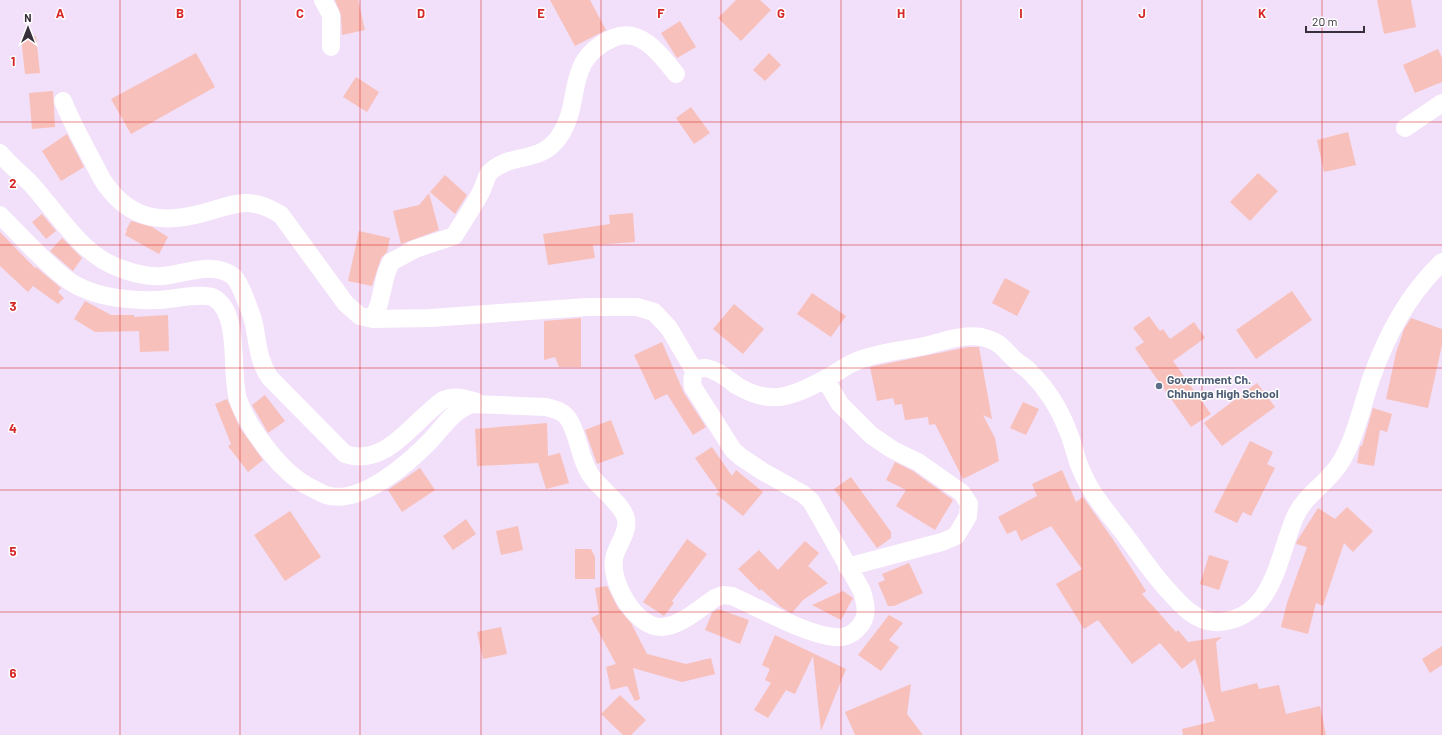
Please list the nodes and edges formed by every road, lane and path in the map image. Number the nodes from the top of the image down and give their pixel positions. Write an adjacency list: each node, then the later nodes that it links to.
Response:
1 (323, 0): 2 (street)
2 (331, 48)
3 (676, 74): 10 (street)
4 (63, 101): 10 (street)
5 (1442, 103): 6 (street)
6 (1405, 128)
7 (0, 153): 13 (street)
8 (0, 215): 13 (street)
9 (1442, 262): 12 (street)
10 (373, 319): 11 (street)
11 (695, 372): 12 (street); 14 (street)
12 (825, 379): 14 (street)
13 (484, 404): 14 (street)
14 (847, 567)

